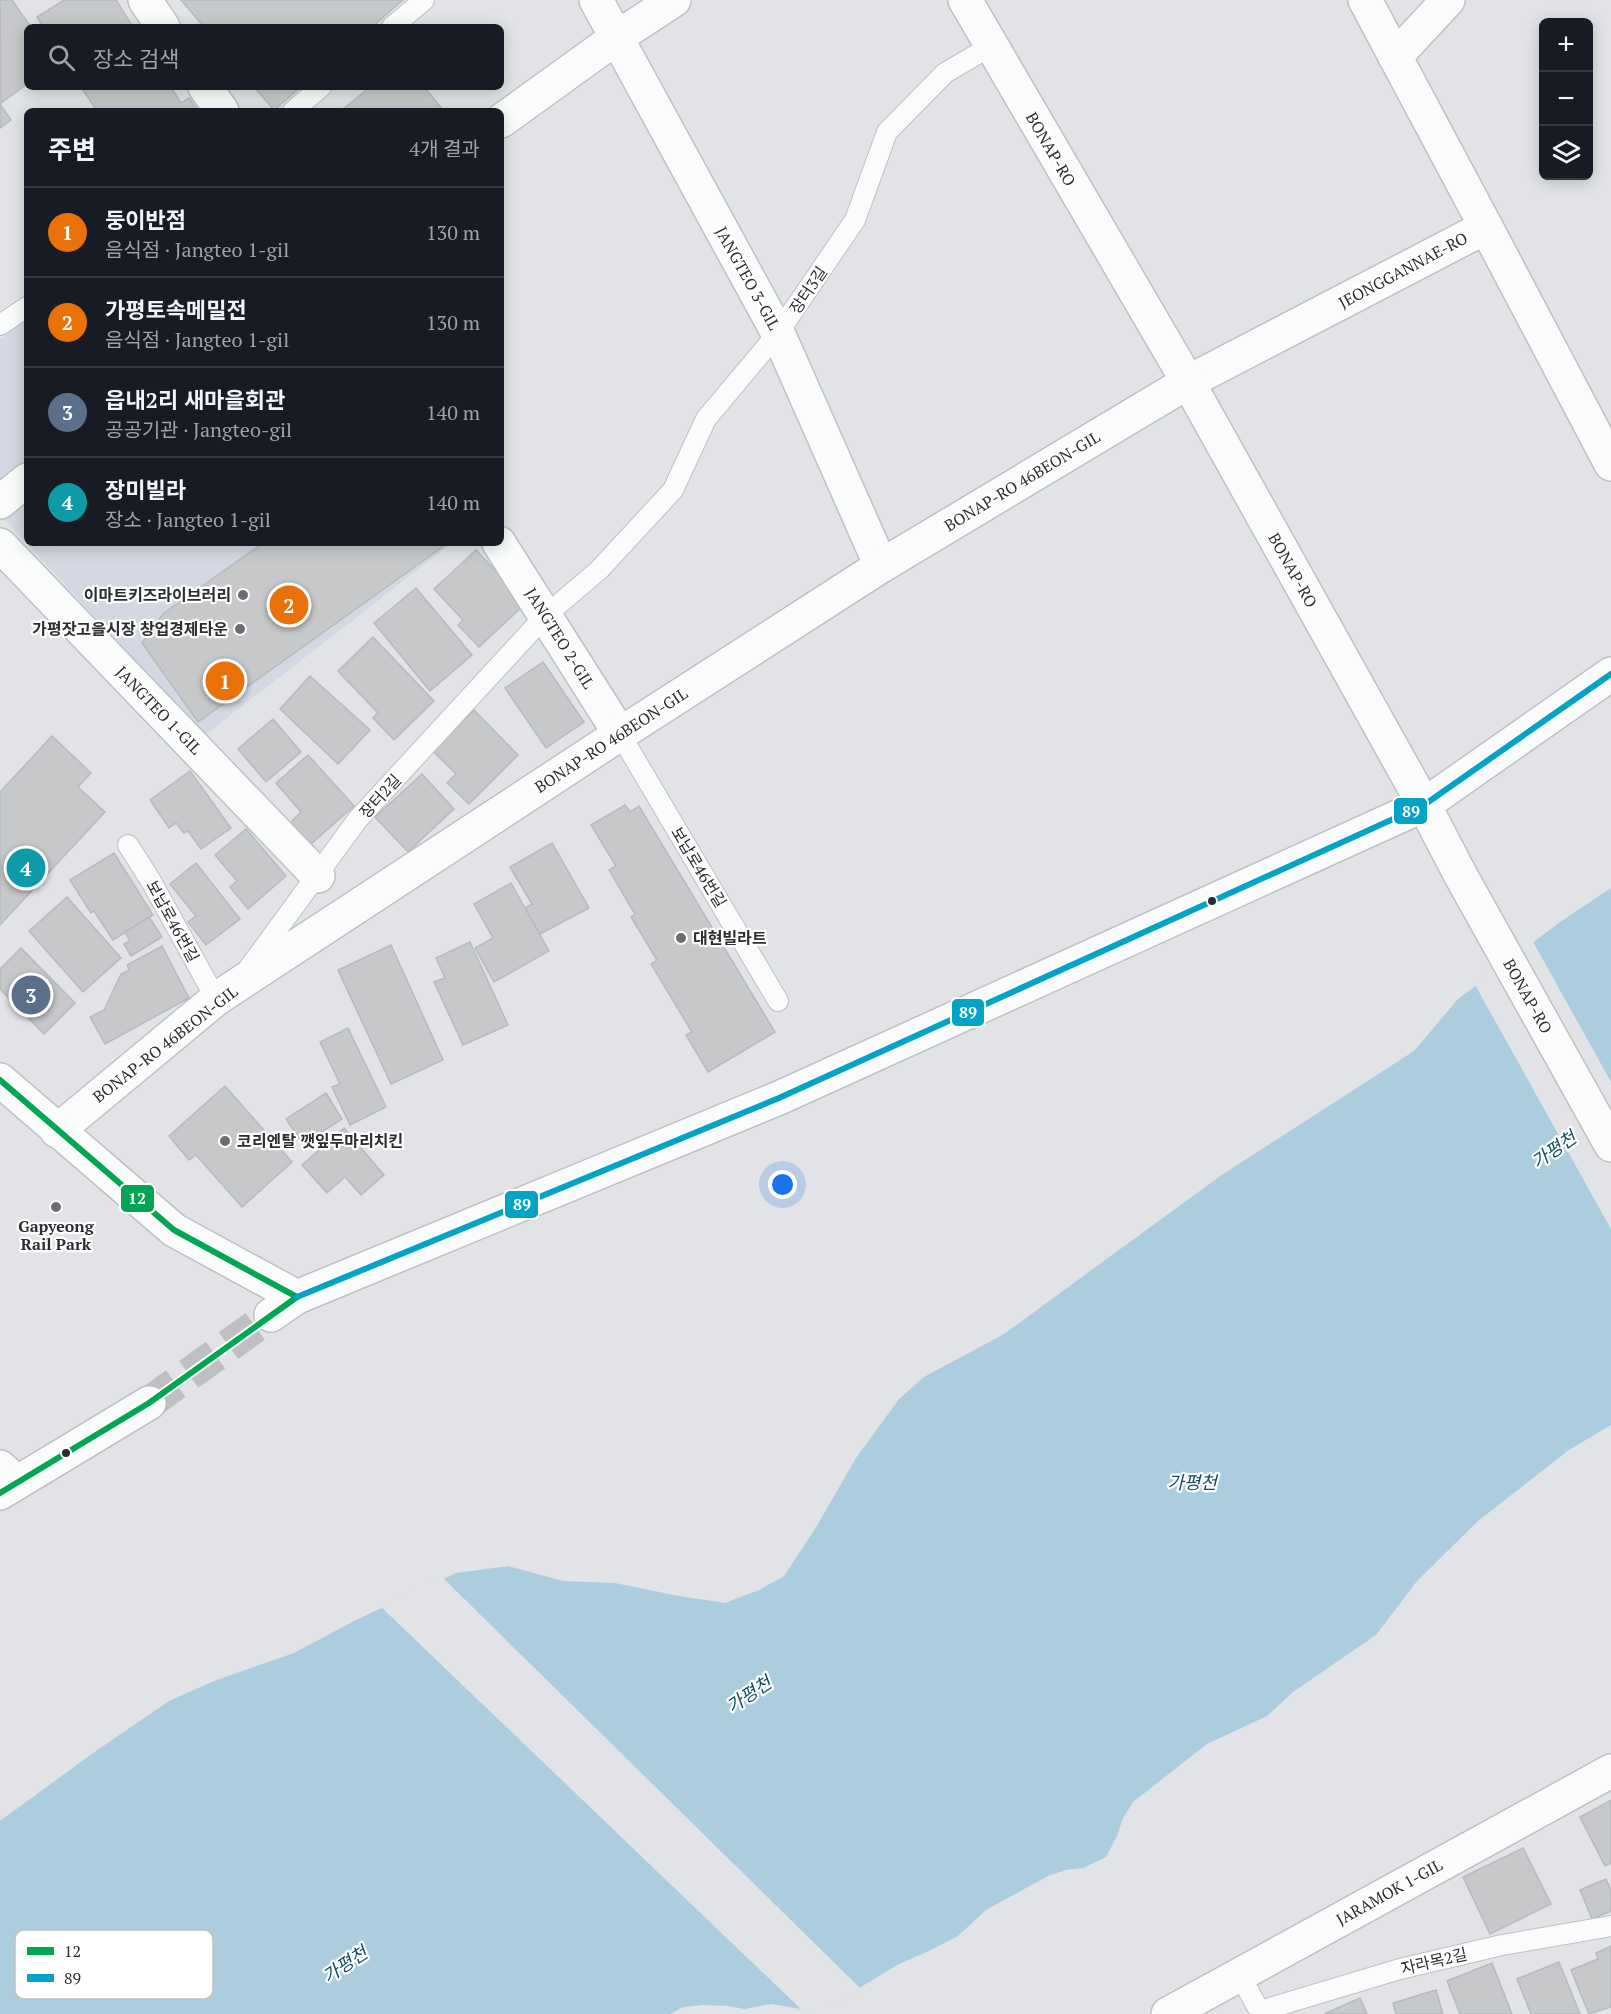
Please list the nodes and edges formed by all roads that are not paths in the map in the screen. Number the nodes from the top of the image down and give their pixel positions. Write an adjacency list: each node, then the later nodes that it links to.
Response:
1 (145, 0): 8 (street)
2 (424, 0): 9 (lane)
3 (596, 0): 10 (street, JANGTEO 3-GIL)
4 (674, 0): 10 (street)
5 (965, 0): 11 (street, BONAP-RO)
6 (1365, 0): 12 (street, JEONGGANNAE-RO)
7 (1448, 0): 12 (street)
8 (162, 24)
9 (396, 24)
10 (616, 38): 17 (street); 21 (street, JANGTEO 3-GIL)
11 (991, 46): 21 (lane, 장터3길); 22 (street, BONAP-RO)
12 (1395, 57): 18 (street, JEONGGANNAE-RO)
13 (207, 90): 15 (street)
14 (318, 90): 16 (lane)
15 (220, 108)
16 (296, 108)
17 (504, 119)
18 (1486, 227): 22 (street, JEONGGANNAE-RO); 23 (street)
19 (24, 309): 20 (lane)
20 (0, 325)
21 (778, 333): 28 (street, JANGTEO 3-GIL); 29 (lane, 장터3길)
22 (1188, 382): 28 (street, BONAP-RO 46BEON-GIL); 32 (street, BONAP-RO)
23 (1611, 464)
24 (24, 482): 25 (street)
25 (0, 502)
26 (0, 545): 34 (street, JANGTEO 1-GIL)
27 (502, 546): 29 (street, JANGTEO 2-GIL)
28 (881, 566): 31 (street, BONAP-RO 46BEON-GIL)
29 (546, 616): 31 (street, JANGTEO 2-GIL); 34 (lane, 장터2길)
30 (1611, 674): 32 (street)
31 (620, 734): 35 (street, BONAP-RO 46BEON-GIL); 36 (lane, 보납로46번길)
32 (1424, 805): 38 (street); 39 (street, BONAP-RO)
33 (128, 845): 35 (lane, 보납로46번길)
34 (318, 876): 35 (lane, 장터2길)
35 (224, 995): 38 (street, BONAP-RO 46BEON-GIL)
36 (778, 1001)
37 (0, 1080): 38 (street)
38 (57, 1131)
39 (1611, 1145)
40 (149, 1403): 41 (street)
41 (6, 1481)
42 (1611, 1771): 44 (street, JARAMOK 1-GIL)
43 (1611, 1926): 45 (lane, 자라목2길)
44 (1240, 1975): 45 (lane, 자라목2길); 46 (street, JARAMOK 1-GIL)
45 (1261, 2013)
46 (1168, 2014)

